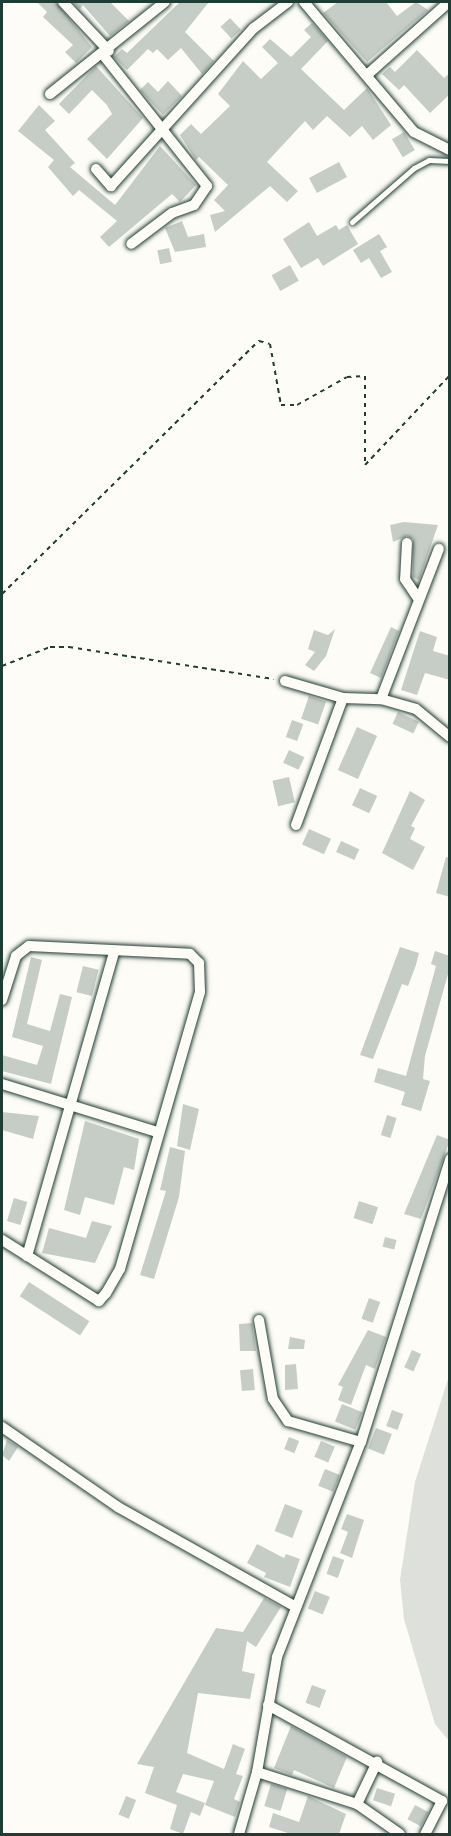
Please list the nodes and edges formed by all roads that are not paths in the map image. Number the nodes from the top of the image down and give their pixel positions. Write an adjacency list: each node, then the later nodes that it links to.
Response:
1 (63, 2): 6 (street)
2 (288, 2): 9 (street)
3 (304, 2): 7 (street)
4 (449, 2): 7 (street)
5 (157, 4): 6 (street)
6 (106, 54): 8 (street); 9 (street)
7 (368, 75): 10 (street)
8 (50, 94)
9 (162, 131): 12 (street); 14 (street)
10 (450, 150)
11 (450, 161): 13 (lane)
12 (96, 169)
13 (352, 222)
14 (131, 244)
15 (407, 543): 17 (street)
16 (439, 549): 17 (street)
17 (417, 597): 20 (street)
18 (285, 681): 19 (street)
19 (343, 698): 20 (street); 22 (street)
20 (381, 699): 21 (street)
21 (450, 737)
22 (296, 825)
23 (114, 952): 24 (street); 26 (street); 27 (street)
24 (2, 1000)
25 (2, 1084): 26 (street)
26 (69, 1106): 27 (street); 30 (street)
27 (157, 1132): 30 (street)
28 (450, 1159): 33 (street)
29 (2, 1240): 30 (street)
30 (27, 1256)
31 (259, 1320): 33 (street)
32 (2, 1427): 34 (street)
33 (361, 1442): 34 (street)
34 (296, 1607): 35 (street)
35 (268, 1705): 36 (street); 37 (street)
36 (377, 1762): 38 (street); 41 (street)
37 (257, 1772): 38 (street); 39 (street)
38 (357, 1804): 40 (street)
39 (239, 1834)
40 (400, 1834)
41 (425, 1834)

